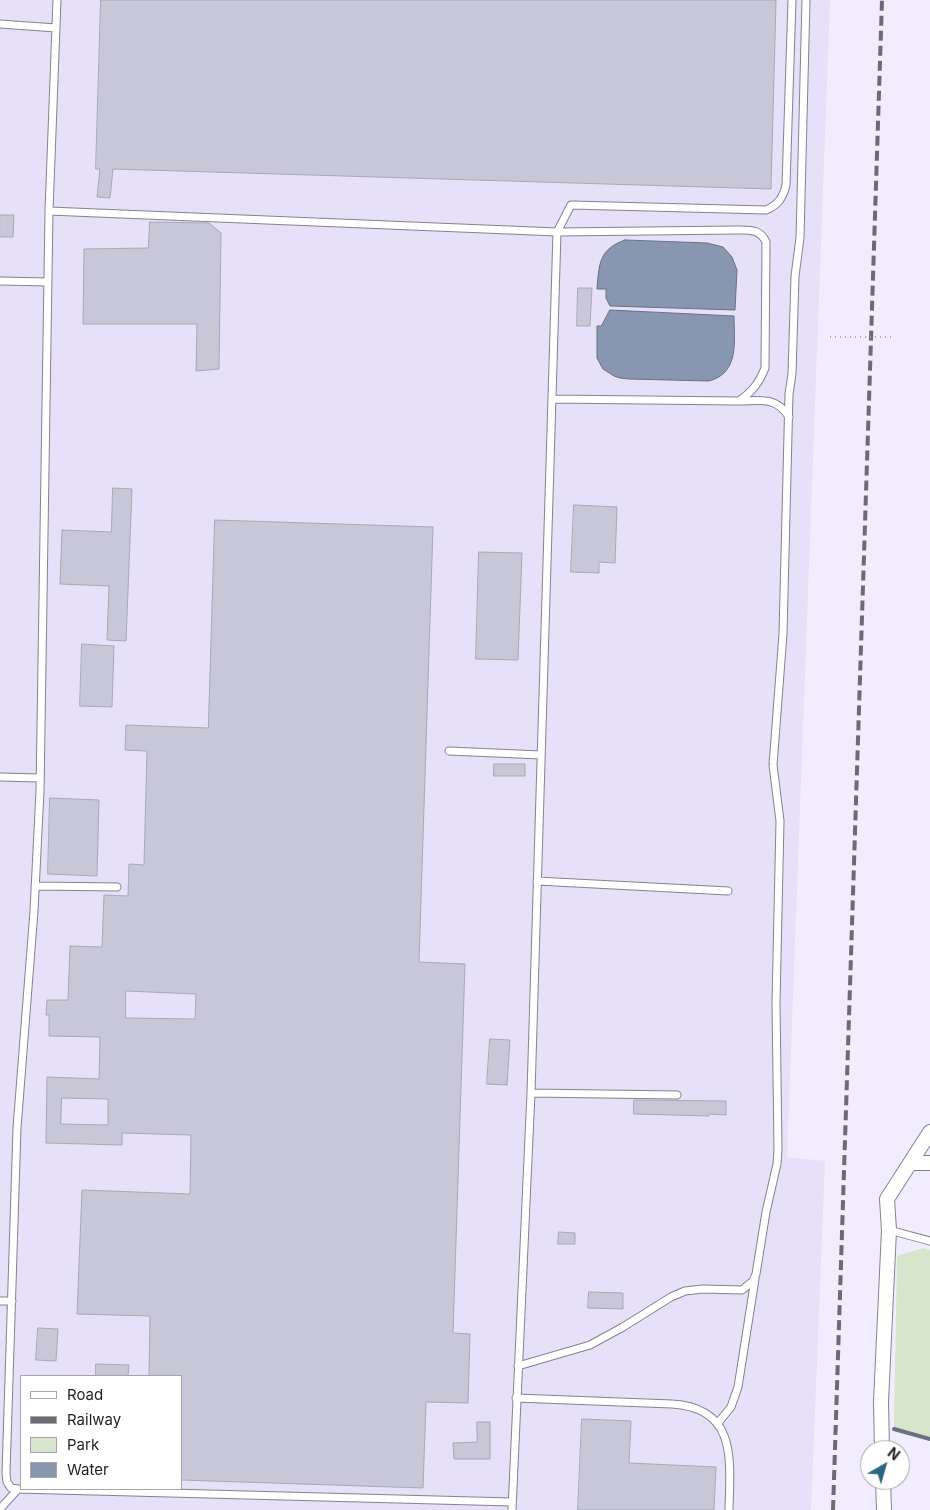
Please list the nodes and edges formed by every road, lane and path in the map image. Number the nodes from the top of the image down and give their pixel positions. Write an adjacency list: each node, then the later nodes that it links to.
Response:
1 (57, 0): 5 (lane)
2 (792, 0): 7 (lane)
3 (806, 0): 14 (lane)
4 (0, 24): 5 (lane)
5 (56, 28): 6 (lane)
6 (49, 211): 7 (lane); 9 (lane)
7 (557, 232): 12 (lane); 13 (lane)
8 (0, 280): 9 (lane)
9 (48, 282): 18 (lane)
10 (830, 336): 11 (path, bridge)
11 (891, 337)
12 (552, 399): 13 (lane); 16 (lane)
13 (739, 402): 14 (lane)
14 (789, 417): 30 (lane)
15 (449, 751): 16 (lane)
16 (541, 755): 19 (lane)
17 (0, 777): 18 (lane)
18 (40, 778): 20 (lane)
19 (537, 881): 22 (lane); 23 (lane)
20 (35, 886): 21 (lane); 32 (lane)
21 (117, 887)
22 (728, 890)
23 (531, 1093): 24 (lane); 33 (lane)
24 (677, 1095)
25 (930, 1132): 26 (street)
26 (910, 1163): 27 (street); 28 (street)
27 (930, 1163)
28 (889, 1230): 29 (lane); 36 (street)
29 (930, 1241)
30 (756, 1274): 33 (lane); 35 (lane)
31 (0, 1301): 32 (lane)
32 (12, 1302): 37 (lane)
33 (518, 1366): 34 (lane)
34 (516, 1398): 35 (lane); 40 (lane)
35 (717, 1424): 43 (lane)
36 (882, 1440)
37 (18, 1489): 41 (lane)
38 (56, 1490): 40 (lane)
39 (883, 1490): 44 (street)
40 (512, 1502): 42 (lane)
41 (0, 1509)
42 (512, 1510)
43 (729, 1510)
44 (884, 1510)

